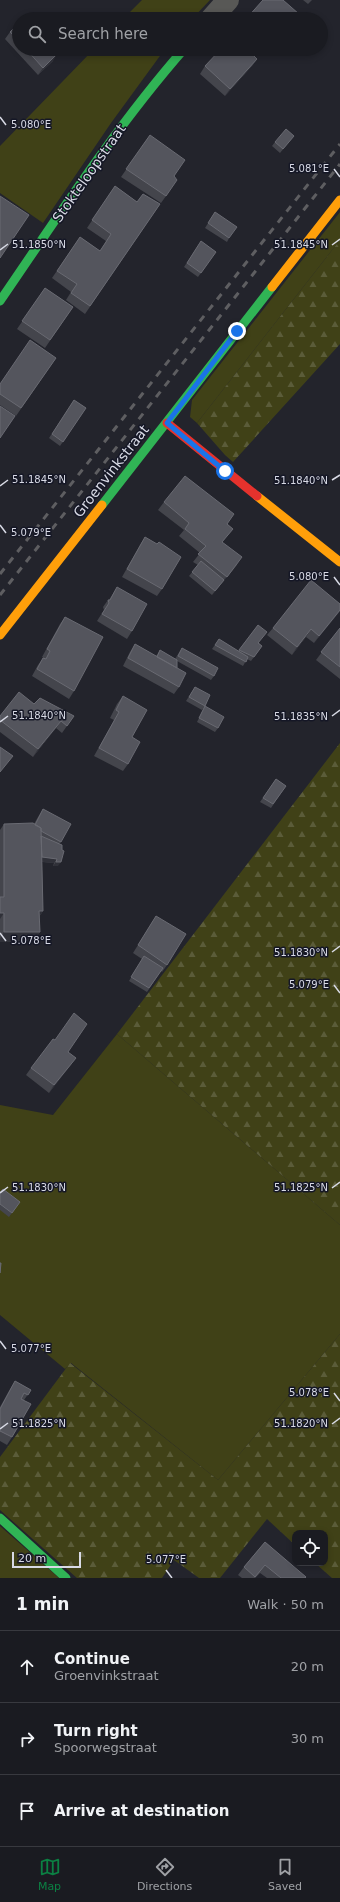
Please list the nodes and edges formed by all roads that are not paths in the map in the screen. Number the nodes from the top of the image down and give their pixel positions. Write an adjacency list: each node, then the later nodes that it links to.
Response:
1 (228, 0): 2 (street)
2 (217, 12)
3 (178, 56): 5 (street, Stokteloopstraat)
4 (340, 200): 6 (street)
5 (0, 301)
6 (167, 423): 7 (street, Groenvinkstraat); 8 (street, Groenvinkstraat)
7 (340, 562)
8 (0, 636)
9 (0, 1518): 10 (street)
10 (66, 1578)

